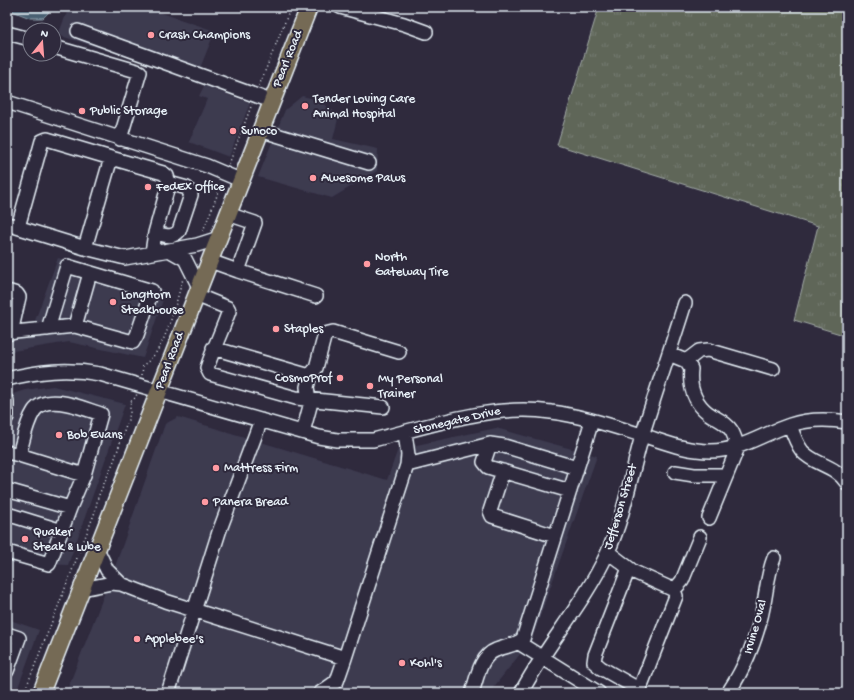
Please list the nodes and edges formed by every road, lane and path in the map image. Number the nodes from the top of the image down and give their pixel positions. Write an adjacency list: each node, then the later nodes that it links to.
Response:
1 (291, 7): 9 (path)
2 (310, 7): 11 (main road, Pearl Road)
3 (340, 7): 5 (street)
4 (78, 31): 9 (street)
5 (426, 32)
6 (7, 33): 7 (street)
7 (22, 37)
8 (62, 49): 13 (street)
9 (255, 95): 11 (street); 16 (path)
10 (7, 102): 13 (street)
11 (271, 102): 12 (main road, Pearl Road)
12 (260, 130): 15 (street); 17 (main road, Pearl Road)
13 (120, 139): 16 (street)
14 (111, 160): 18 (street); 20 (street); 24 (street)
15 (369, 163)
16 (225, 174): 17 (street); 23 (path)
17 (240, 180): 19 (main road, Pearl Road)
18 (169, 184): 21 (street); 21 (street)
19 (228, 214): 22 (main road, Pearl Road); 29 (street)
20 (12, 225): 24 (street)
21 (155, 233): 26 (street)
22 (219, 238): 23 (street); 27 (main road, Pearl Road)
23 (197, 244): 25 (street)
24 (85, 248): 26 (street)
25 (169, 250): 26 (street); 28 (street)
26 (152, 252)
27 (210, 261): 29 (street); 32 (main road, Pearl Road)
28 (189, 264): 32 (street); 45 (path)
29 (238, 271): 33 (street)
30 (90, 273): 35 (street); 35 (street); 36 (street)
31 (7, 291): 37 (street)
32 (198, 291): 38 (street); 46 (main road, Pearl Road)
33 (316, 296)
34 (685, 304): 40 (street, Jefferson Street)
35 (75, 326): 36 (street)
36 (48, 329): 37 (street)
37 (9, 334)
38 (213, 348): 43 (street); 47 (street)
39 (399, 352): 43 (street)
40 (669, 354): 41 (street); 57 (street, Jefferson Street)
41 (686, 361): 42 (street); 59 (street)
42 (773, 369)
43 (310, 376): 47 (street)
44 (7, 379): 45 (street, Stonegate Drive)
45 (140, 385): 46 (street, Stonegate Drive); 91 (path)
46 (159, 391): 51 (street, Stonegate Drive); 76 (main road, Pearl Road)
47 (309, 399): 49 (street); 55 (street)
48 (7, 401): 50 (street)
49 (383, 406)
50 (7, 417)
51 (261, 420): 55 (street, Stonegate Drive); 84 (street)
52 (592, 421): 56 (street, Stonegate Drive); 57 (street, Stonegate Drive); 62 (street)
53 (847, 422): 54 (street, Stonegate Drive)
54 (790, 425): 59 (street, Stonegate Drive); 67 (street)
55 (303, 432): 56 (street, Stonegate Drive)
56 (405, 433): 61 (street)
57 (642, 435): 59 (street, Stonegate Drive); 78 (street, Jefferson Street)
58 (490, 444): 61 (street); 62 (street); 63 (street)
59 (738, 447): 66 (street)
60 (13, 454): 65 (street); 65 (street)
61 (407, 465): 87 (street)
62 (577, 468): 69 (street)
63 (503, 471): 69 (street); 74 (street)
64 (675, 472): 66 (street)
65 (84, 475): 70 (street)
66 (726, 475): 72 (street)
67 (847, 483)
68 (7, 490): 70 (street)
69 (570, 491): 74 (street)
70 (70, 508): 73 (street)
71 (7, 514): 73 (street)
72 (709, 518)
73 (62, 531): 77 (street)
74 (555, 536): 86 (street)
75 (700, 537): 83 (street)
76 (97, 549): 81 (street); 82 (main road, Pearl Road)
77 (7, 552)
78 (608, 552): 80 (street); 88 (street, Jefferson Street)
79 (774, 558): 98 (street, Irvine Oval)
80 (629, 568): 83 (street); 90 (street)
81 (121, 584): 82 (street); 84 (street)
82 (82, 589): 92 (main road, Pearl Road)
83 (674, 590): 90 (street)
84 (194, 610): 87 (street); 93 (street)
85 (7, 634): 89 (street)
86 (519, 643): 88 (street); 95 (street)
87 (345, 658): 94 (street)
88 (542, 658): 96 (street, Jefferson Street); 97 (street)
89 (7, 672)
90 (639, 691)
91 (24, 693)
92 (41, 693)
93 (168, 693)
94 (320, 693)
95 (472, 693)
96 (521, 693)
97 (599, 693)
98 (728, 693)

